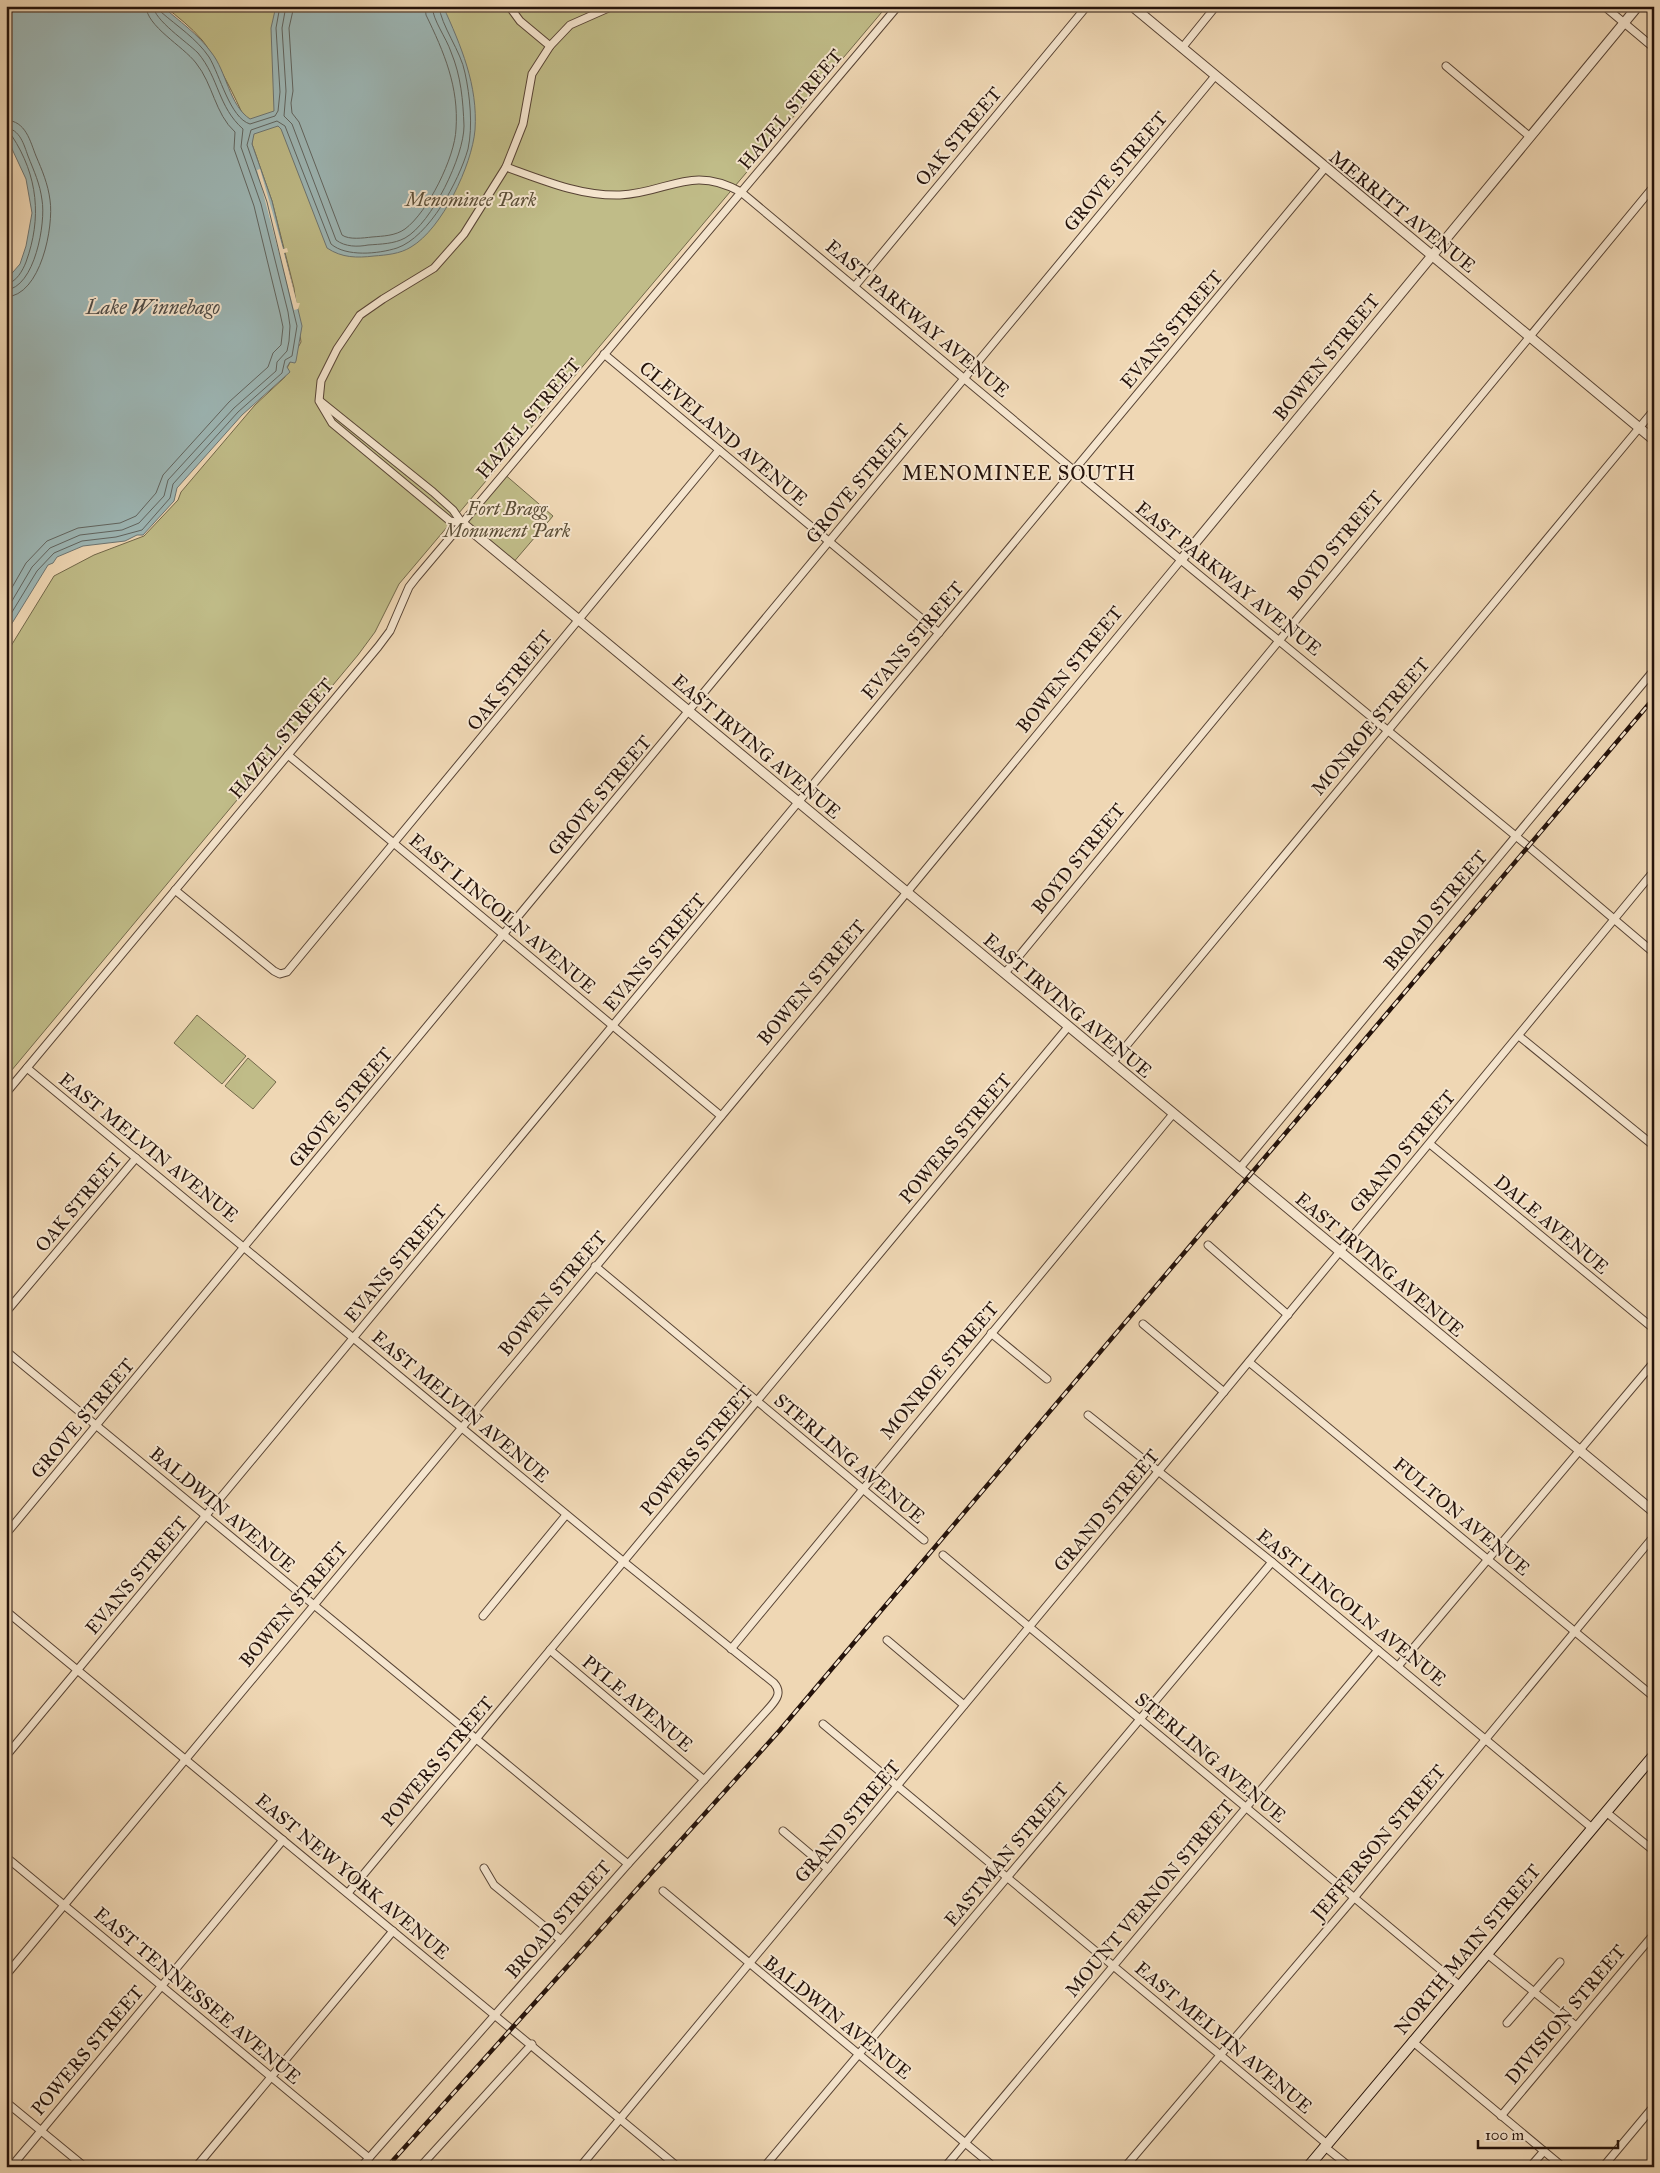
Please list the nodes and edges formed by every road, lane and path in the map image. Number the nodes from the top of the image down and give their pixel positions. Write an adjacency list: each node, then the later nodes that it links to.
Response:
1 (508, 6): 10 (street)
2 (613, 6): 10 (street)
3 (898, 6): 19 (street, HAZEL STREET)
4 (1087, 6): 21 (street, OAK STREET)
5 (1132, 6): 11 (street, MERRITT AVENUE)
6 (1216, 6): 11 (street)
7 (1604, 6): 9 (street)
8 (1638, 6): 9 (street, BOWEN STREET)
9 (1624, 23): 12 (street); 15 (street, BOWEN STREET)
10 (550, 46): 16 (street)
11 (1182, 48): 14 (street, MERRITT AVENUE)
12 (1654, 48)
13 (1446, 66): 15 (street)
14 (1215, 76): 17 (street, MERRITT AVENUE); 24 (street, GROVE STREET)
15 (1529, 136): 20 (street, BOWEN STREET)
16 (506, 167): 19 (street, EAST PARKWAY AVENUE); 25 (street)
17 (1325, 168): 20 (street, MERRITT AVENUE); 30 (street, EVANS STREET)
18 (1654, 186): 22 (street, BOYD STREET)
19 (741, 192): 21 (street, EAST PARKWAY AVENUE); 23 (street, HAZEL STREET)
20 (1431, 255): 22 (street, MERRITT AVENUE); 33 (street, BOWEN STREET)
21 (855, 286): 24 (street, EAST PARKWAY AVENUE)
22 (1530, 336): 27 (street, MERRITT AVENUE); 36 (street, BOYD STREET)
23 (604, 354): 29 (street, CLEVELAND AVENUE); 31 (street, HAZEL STREET)
24 (965, 378): 30 (street, EAST PARKWAY AVENUE); 32 (street, GROVE STREET)
25 (320, 401): 31 (street, EAST IRVING AVENUE); 31 (street, EAST IRVING AVENUE)
26 (1654, 410): 27 (street, MONROE STREET)
27 (1639, 428): 28 (street, MERRITT AVENUE); 39 (street, MONROE STREET)
28 (1654, 440)
29 (719, 450): 32 (street, CLEVELAND AVENUE); 34 (street, OAK STREET)
30 (1074, 471): 33 (street, EAST PARKWAY AVENUE); 35 (street, EVANS STREET)
31 (462, 523): 34 (street, EAST IRVING AVENUE); 40 (street, HAZEL STREET)
32 (830, 542): 35 (street, CLEVELAND AVENUE); 38 (street, GROVE STREET)
33 (1181, 560): 36 (street, EAST PARKWAY AVENUE); 46 (street, BOWEN STREET)
34 (579, 620): 38 (street, EAST IRVING AVENUE); 43 (street, OAK STREET)
35 (939, 633): 41 (street, EVANS STREET)
36 (1279, 639): 39 (street, EAST PARKWAY AVENUE); 50 (street, BOYD STREET)
37 (1654, 670): 42 (street, BROAD STREET)
38 (690, 712): 41 (street, EAST IRVING AVENUE); 48 (street, GROVE STREET)
39 (1388, 730): 42 (street, EAST PARKWAY AVENUE); 54 (street, MONROE STREET)
40 (288, 754): 43 (street, EAST LINCOLN AVENUE); 45 (street, HAZEL STREET)
41 (798, 802): 46 (street, EAST IRVING AVENUE); 51 (street, EVANS STREET)
42 (1517, 836): 47 (street, EAST PARKWAY AVENUE); 62 (street, BROAD STREET)
43 (395, 843): 45 (street, OAK STREET); 48 (street, EAST LINCOLN AVENUE)
44 (1654, 871): 47 (street, GRAND STREET)
45 (175, 890): 55 (street, HAZEL STREET)
46 (907, 892): 50 (street, EAST IRVING AVENUE); 58 (street, BOWEN STREET)
47 (1614, 920): 49 (street, EAST PARKWAY AVENUE); 53 (street, GRAND STREET)
48 (504, 934): 51 (street, EAST LINCOLN AVENUE); 64 (street, GROVE STREET)
49 (1654, 953)
50 (1005, 973): 52 (street, EAST IRVING AVENUE)
51 (613, 1027): 58 (street, EAST LINCOLN AVENUE); 72 (street, EVANS STREET)
52 (1068, 1027): 54 (street, EAST IRVING AVENUE); 78 (street, POWERS STREET)
53 (1519, 1036): 59 (street, GRAND STREET); 60 (street)
54 (1112, 1063): 57 (street, EAST IRVING AVENUE)
55 (27, 1068): 56 (street, HAZEL STREET); 61 (street, EAST MELVIN AVENUE)
56 (6, 1093)
57 (1174, 1114): 62 (street, EAST IRVING AVENUE); 71 (street, MONROE STREET)
58 (721, 1116): 66 (street, BOWEN STREET)
59 (1430, 1144): 65 (street, GRAND STREET); 70 (street, DALE AVENUE)
60 (1654, 1146)
61 (136, 1158): 64 (street, EAST MELVIN AVENUE); 67 (street, OAK STREET)
62 (1240, 1169): 65 (street, EAST IRVING AVENUE)
63 (1208, 1245): 68 (street)
64 (244, 1247): 72 (street, EAST MELVIN AVENUE); 80 (street, GROVE STREET)
65 (1339, 1251): 68 (street, GRAND STREET); 82 (street, EAST IRVING AVENUE)
66 (595, 1266): 78 (street, STERLING AVENUE); 81 (street, BOWEN STREET)
67 (6, 1312)
68 (1288, 1314): 74 (street, GRAND STREET)
69 (1143, 1324): 77 (street)
70 (1654, 1329)
71 (991, 1333): 76 (street); 84 (street, MONROE STREET)
72 (353, 1338): 81 (street, EAST MELVIN AVENUE); 87 (street, EVANS STREET)
73 (6, 1351): 80 (street, BALDWIN AVENUE)
74 (1249, 1362): 77 (street, GRAND STREET); 92 (street, FULTON AVENUE)
75 (1654, 1362): 82 (street)
76 (1047, 1379)
77 (1224, 1392): 83 (street, GRAND STREET)
78 (757, 1402): 84 (street, STERLING AVENUE); 93 (street, POWERS STREET)
79 (1088, 1415): 83 (street, EAST LINCOLN AVENUE)
80 (97, 1426): 87 (street, BALDWIN AVENUE); 88 (street, GROVE STREET)
81 (461, 1427): 86 (street, EAST MELVIN AVENUE); 95 (street, BOWEN STREET)
82 (1580, 1451): 85 (street, EAST IRVING AVENUE); 92 (street)
83 (1159, 1470): 94 (street, EAST LINCOLN AVENUE); 98 (street, GRAND STREET)
84 (862, 1489): 90 (street, STERLING AVENUE); 101 (street, MONROE STREET)
85 (1654, 1512)
86 (566, 1515): 93 (street, EAST MELVIN AVENUE); 97 (street)
87 (206, 1516): 95 (street, BALDWIN AVENUE); 105 (street, EVANS STREET)
88 (6, 1534)
89 (1654, 1536): 99 (street, JEFFERSON STREET)
90 (924, 1540)
91 (943, 1555): 98 (street, STERLING AVENUE)
92 (1489, 1559): 99 (street, FULTON AVENUE); 104 (street)
93 (624, 1562): 101 (street, EAST MELVIN AVENUE); 102 (street, POWERS STREET)
94 (1272, 1562): 103 (street, EAST LINCOLN AVENUE); 109 (street, EASTMAN STREET)
95 (313, 1605): 111 (street, BALDWIN AVENUE); 115 (street, BOWEN STREET)
96 (6, 1611): 105 (street, EAST NEW YORK AVENUE)
97 (483, 1616)
98 (1030, 1627): 108 (street, GRAND STREET); 109 (street, STERLING AVENUE)
99 (1576, 1631): 107 (street, FULTON AVENUE); 112 (street, JEFFERSON STREET)
100 (887, 1640): 108 (street)
101 (731, 1649): 106 (street, EAST MELVIN AVENUE)
102 (550, 1650): 111 (street, POWERS STREET); 116 (street, PYLE AVENUE)
103 (1378, 1650): 104 (street, EAST LINCOLN AVENUE); 118 (street, MOUNT VERNON STREET)
104 (1399, 1665): 112 (street, EAST LINCOLN AVENUE)
105 (79, 1669): 114 (street, EVANS STREET); 115 (street, EAST NEW YORK AVENUE)
106 (779, 1693): 116 (street, BROAD STREET)
107 (1654, 1697)
108 (964, 1705): 117 (street, GRAND STREET)
109 (1140, 1719): 118 (street, STERLING AVENUE); 128 (street, EASTMAN STREET)
110 (823, 1724): 117 (street, EAST MELVIN AVENUE)
111 (477, 1738): 125 (street, BALDWIN AVENUE); 130 (street, POWERS STREET)
112 (1485, 1738): 120 (street, EAST LINCOLN AVENUE); 131 (street, JEFFERSON STREET)
113 (1654, 1755): 119 (main road, NORTH MAIN STREET)
114 (6, 1756)
115 (185, 1758): 122 (street, EAST NEW YORK AVENUE); 132 (street, BOWEN STREET)
116 (704, 1780): 125 (street, BROAD STREET)
117 (898, 1785): 127 (street, GRAND STREET); 128 (street, EAST MELVIN AVENUE)
118 (1247, 1808): 131 (street, STERLING AVENUE); 139 (street, MOUNT VERNON STREET)
119 (1606, 1812): 120 (main road, NORTH MAIN STREET); 123 (street)
120 (1592, 1828): 136 (main road, NORTH MAIN STREET)
121 (784, 1831): 127 (street)
122 (283, 1840): 130 (street, EAST NEW YORK AVENUE); 142 (street, POWERS STREET)
123 (1654, 1851)
124 (6, 1857): 132 (street, EAST TENNESSEE AVENUE)
125 (628, 1864): 135 (street, BROAD STREET)
126 (484, 1868): 135 (street)
127 (828, 1869): 138 (street, GRAND STREET)
128 (1008, 1876): 139 (street, EAST MELVIN AVENUE); 149 (street, EASTMAN STREET)
129 (663, 1891): 138 (street, BALDWIN AVENUE)
130 (348, 1893): 133 (street, EAST NEW YORK AVENUE)
131 (1354, 1898): 141 (street, STERLING AVENUE); 150 (street, JEFFERSON STREET)
132 (64, 1905): 140 (street, BOWEN STREET); 142 (street, EAST TENNESSEE AVENUE)
133 (393, 1931): 144 (street, EAST NEW YORK AVENUE); 151 (street)
134 (1654, 1934): 146 (street, DIVISION STREET)
135 (561, 1940): 144 (street, BROAD STREET)
136 (1486, 1954): 141 (main road, NORTH MAIN STREET); 143 (street)
137 (1560, 1962): 143 (street)
138 (749, 1964): 149 (street, BALDWIN AVENUE); 155 (street, GRAND STREET)
139 (1114, 1965): 150 (street, EAST MELVIN AVENUE); 157 (street, MOUNT VERNON STREET)
140 (6, 1975)
141 (1459, 1985): 147 (main road, NORTH MAIN STREET)
142 (162, 1986): 151 (street, EAST TENNESSEE AVENUE); 156 (street, POWERS STREET)
143 (1534, 1992): 145 (street); 146 (street)
144 (496, 2015): 148 (street, EAST NEW YORK AVENUE); 160 (street, BROAD STREET)
145 (1507, 2023)
146 (1576, 2026): 154 (street, DIVISION STREET)
147 (1412, 2042): 154 (street); 158 (main road, NORTH MAIN STREET)
148 (532, 2044): 155 (street, EAST NEW YORK AVENUE); 165 (street)
149 (858, 2054): 157 (street, BALDWIN AVENUE); 168 (street, EASTMAN STREET)
150 (1221, 2055): 158 (street, EAST MELVIN AVENUE); 171 (street, JEFFERSON STREET)
151 (271, 2077): 160 (street, EAST TENNESSEE AVENUE); 163 (street)
152 (6, 2102): 156 (street)
153 (1654, 2106): 176 (street)
154 (1501, 2116): 159 (street)
155 (620, 2118): 166 (street, GRAND STREET); 167 (street, EAST NEW YORK AVENUE)
156 (41, 2130): 161 (street, POWERS STREET); 162 (street)
157 (966, 2142): 169 (street, MOUNT VERNON STREET); 170 (street, BALDWIN AVENUE)
158 (1326, 2146): 172 (main road, NORTH MAIN STREET); 173 (street, EAST MELVIN AVENUE)
159 (1544, 2151): 174 (street); 175 (street)
160 (369, 2158): 164 (street, BROAD STREET)
161 (11, 2167)
162 (85, 2167)
163 (196, 2167)
164 (361, 2167)
165 (420, 2167)
166 (580, 2167)
167 (678, 2167)
168 (764, 2167)
169 (945, 2167)
170 (994, 2167)
171 (1126, 2167)
172 (1308, 2167)
173 (1350, 2167)
174 (1530, 2167)
175 (1563, 2167)
176 (1603, 2167)

